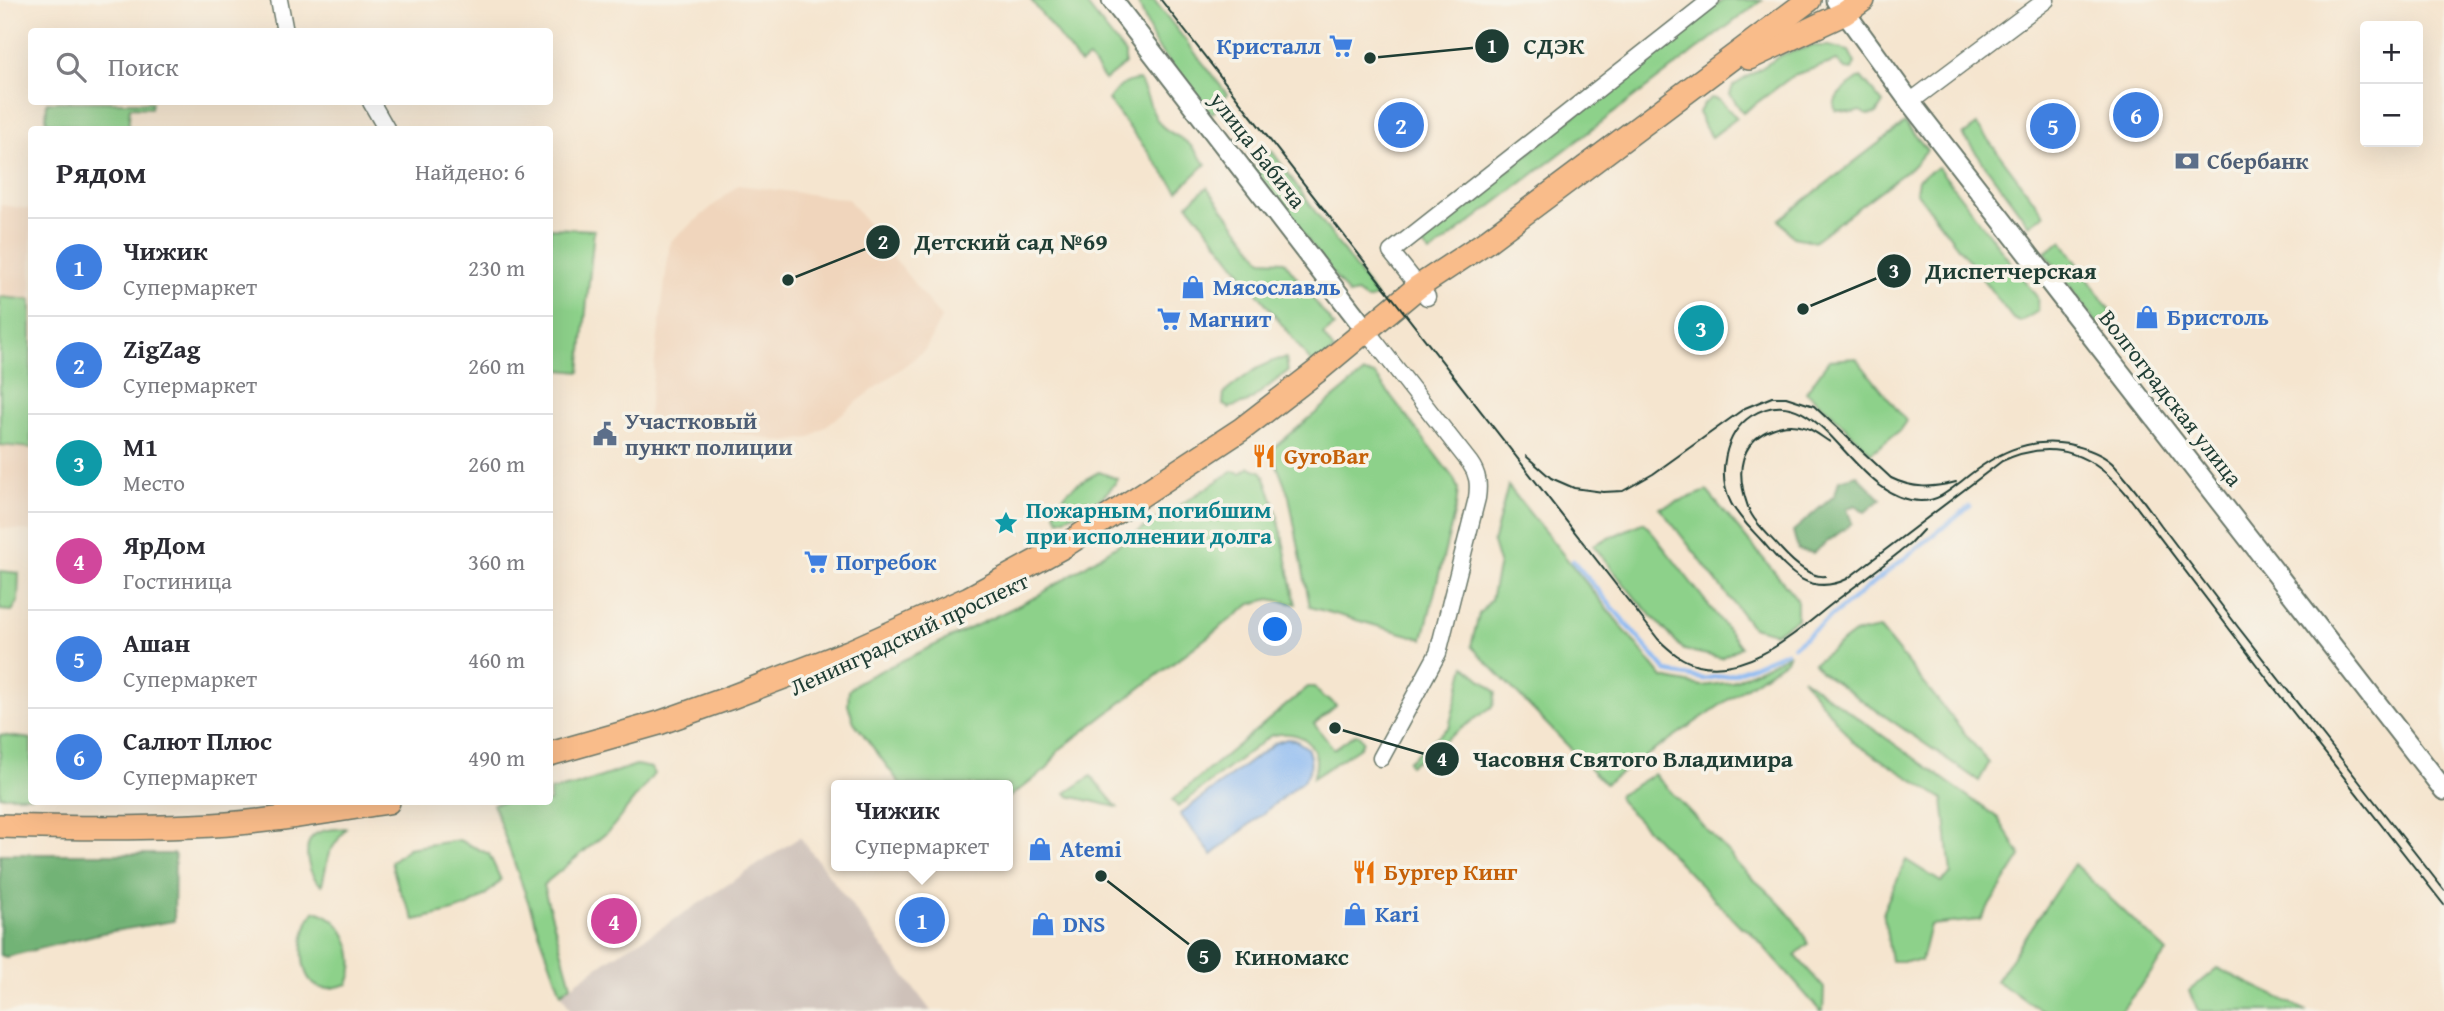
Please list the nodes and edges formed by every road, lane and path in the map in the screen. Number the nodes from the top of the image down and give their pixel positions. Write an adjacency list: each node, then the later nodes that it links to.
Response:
1 (279, 0): 7 (street)
2 (1112, 0): 13 (street, улица Бабича)
3 (1711, 0): 12 (street)
4 (1809, 0): 8 (main road, Ленинградский проспект)
5 (2046, 0): 9 (street)
6 (1848, 4): 8 (main road, Ленинградский проспект); 9 (street, Волгоградская улица)
7 (284, 28)
8 (1708, 77): 12 (main road, Ленинградский проспект)
9 (1910, 102): 17 (street, Волгоградская улица)
10 (373, 105): 11 (street)
11 (385, 126)
12 (1423, 292): 13 (main road, Ленинградский проспект)
13 (1370, 336): 14 (main road, Ленинградский проспект); 15 (street); 16 (main road, Ленинградский проспект)
14 (553, 753)
15 (1381, 758)
16 (553, 766)
17 (2444, 790)
18 (324, 805): 19 (main road)
19 (303, 806): 20 (main road); 21 (main road)
20 (0, 815)
21 (0, 826)

